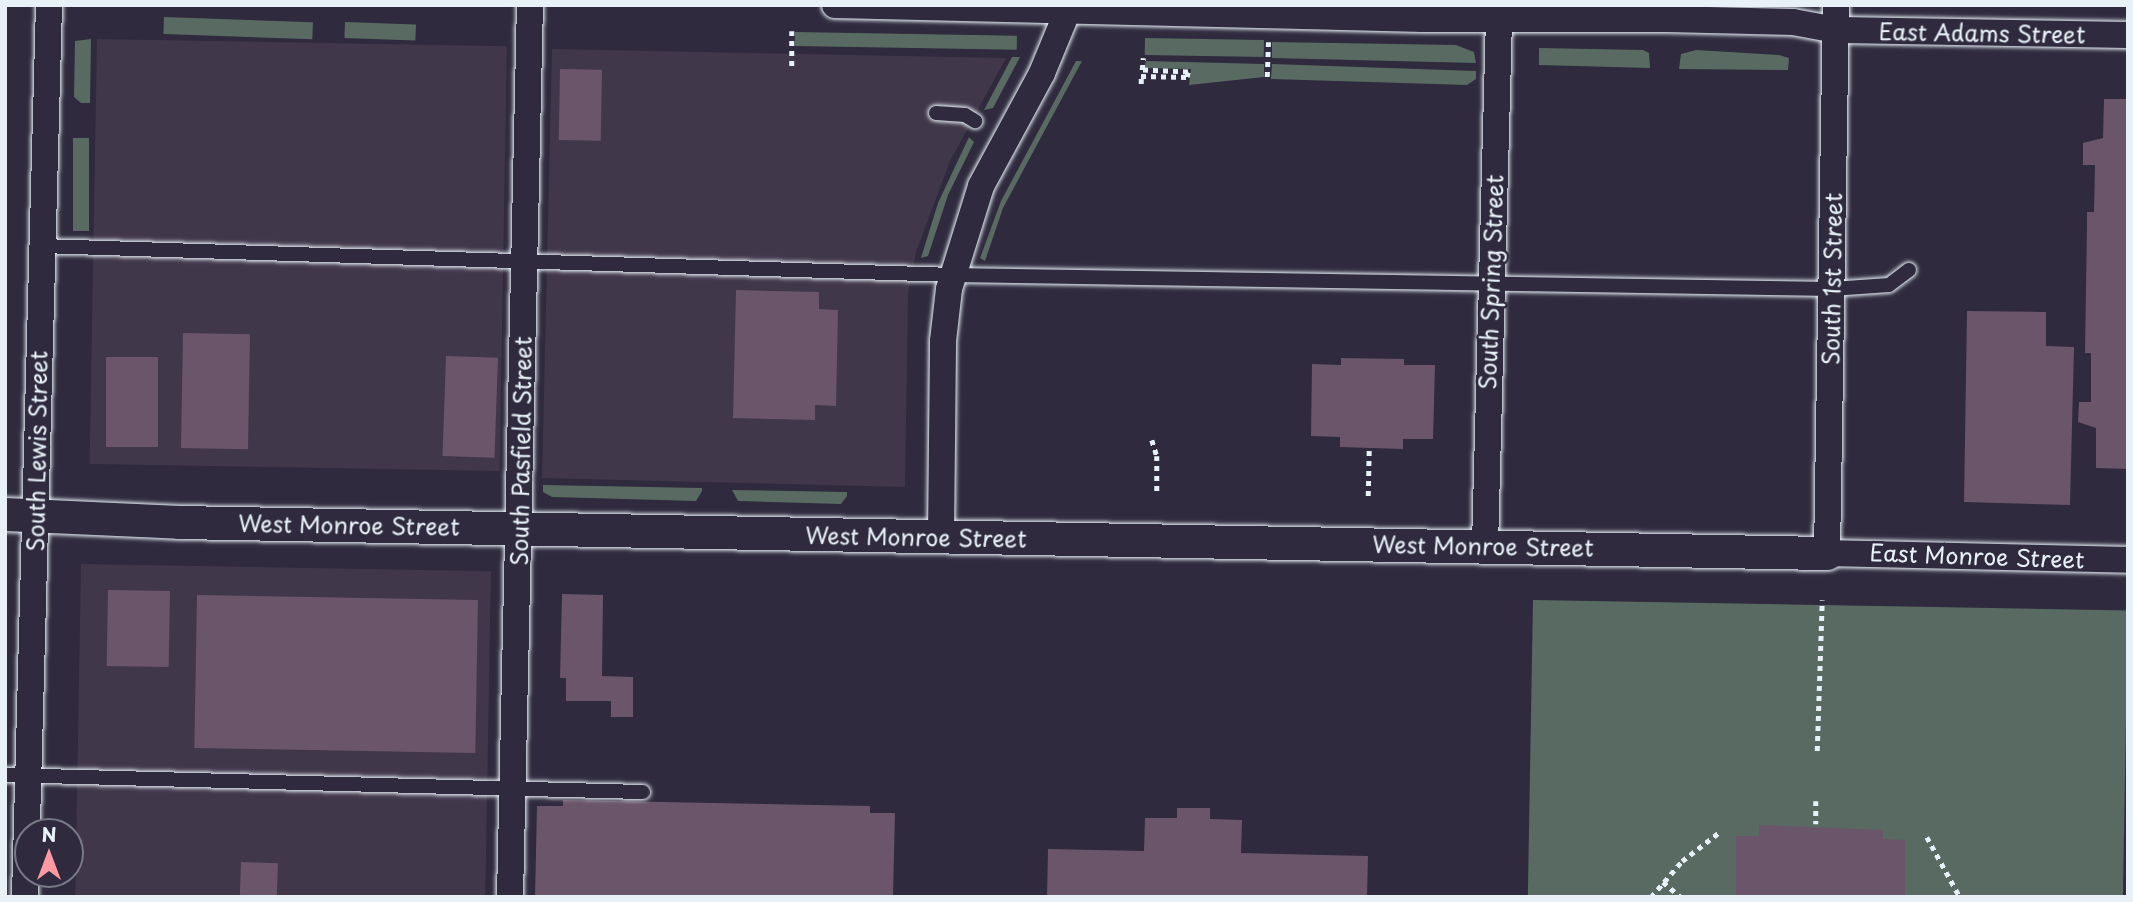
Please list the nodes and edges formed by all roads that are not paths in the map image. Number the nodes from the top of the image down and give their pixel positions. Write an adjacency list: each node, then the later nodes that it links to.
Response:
1 (49, 5): 10 (street, South Lewis Street)
2 (530, 5): 11 (street, South Pasfield Street)
3 (835, 5): 4 (street, East Adams Street)
4 (1068, 8): 5 (street, East Adams Street); 13 (street)
5 (1499, 18): 6 (street, East Adams Street); 14 (street, South Spring Street)
6 (1836, 18): 7 (street, East Adams Street); 15 (street, South 1st Street)
7 (2128, 35)
8 (936, 113): 9 (lane)
9 (975, 121)
10 (41, 246): 11 (lane); 16 (street, South Lewis Street)
11 (525, 263): 13 (lane); 17 (street, South Pasfield Street)
12 (1909, 270): 15 (lane)
13 (952, 275): 14 (lane); 18 (street)
14 (1491, 283): 15 (lane); 19 (street, South Spring Street)
15 (1832, 289): 20 (street, South 1st Street)
16 (20, 514): 17 (street, West Monroe Street); 22 (street, South Lewis Street)
17 (520, 528): 18 (street, West Monroe Street); 23 (street, South Pasfield Street)
18 (941, 537): 19 (street, West Monroe Street)
19 (1485, 546): 20 (street, West Monroe Street)
20 (1827, 553): 21 (street, East Monroe Street)
21 (2128, 560)
22 (16, 775): 23 (lane); 25 (street, South Lewis Street)
23 (512, 786): 24 (lane); 26 (street, South Pasfield Street)
24 (643, 792)
25 (25, 897)
26 (510, 897)

